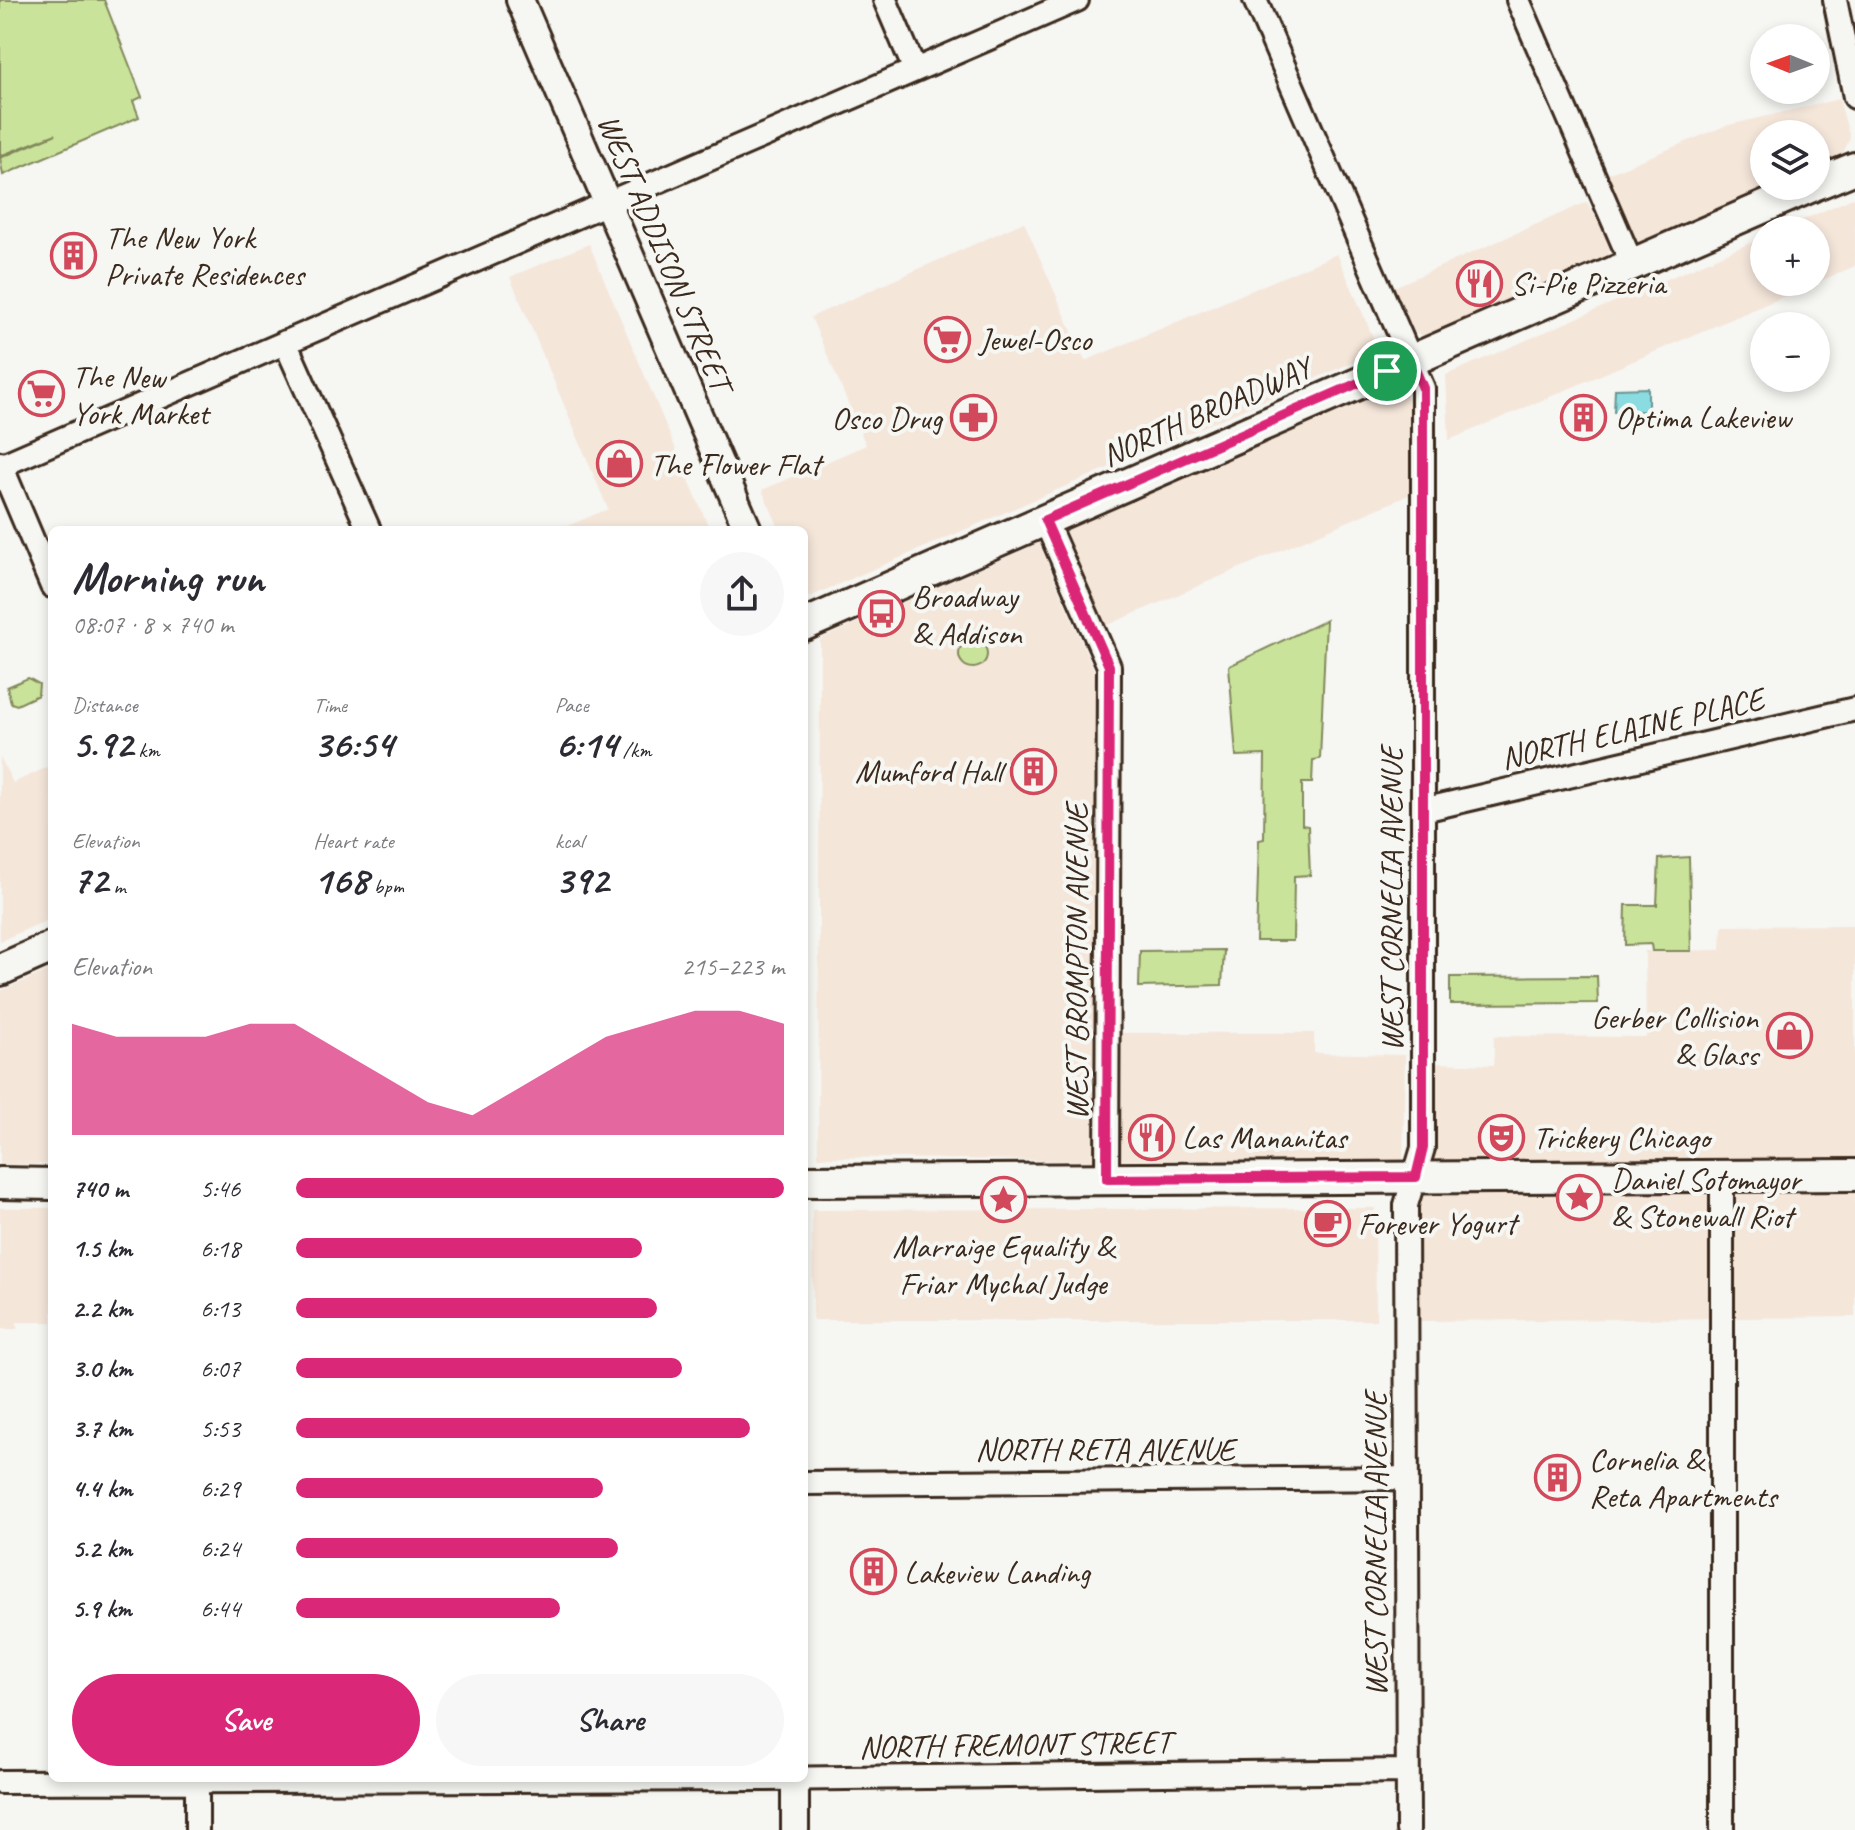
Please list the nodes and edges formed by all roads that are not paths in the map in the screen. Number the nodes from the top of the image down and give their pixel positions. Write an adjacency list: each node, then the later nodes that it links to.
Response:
1 (520, 0): 12 (street, WEST ADDISON STREET)
2 (885, 0): 7 (street)
3 (1077, 0): 7 (street)
4 (1255, 0): 15 (street, WEST CORNELIA AVENUE)
5 (1518, 0): 13 (street)
6 (1835, 0): 8 (street)
7 (915, 70): 12 (street)
8 (1855, 97)
9 (1855, 168): 10 (main road, NORTH BROADWAY)
10 (1830, 178)
11 (1779, 200): 13 (main road, NORTH BROADWAY)
12 (607, 203): 14 (street); 19 (street, WEST ADDISON STREET)
13 (1632, 264): 15 (main road, NORTH BROADWAY)
14 (285, 342): 16 (street); 18 (street)
15 (1411, 360): 17 (main road, NORTH BROADWAY); 23 (street, WEST CORNELIA AVENUE)
16 (0, 465): 20 (street)
17 (1045, 520): 21 (main road, NORTH BROADWAY); 29 (street, WEST BROMPTON AVENUE)
18 (367, 526)
19 (746, 526)
20 (48, 577)
21 (808, 623)
22 (1855, 709): 23 (street, NORTH ELAINE PLACE)
23 (1423, 810): 28 (street, WEST CORNELIA AVENUE)
24 (48, 949): 25 (main road)
25 (0, 970)
26 (1855, 1175): 27 (main road)
27 (1722, 1176): 28 (main road); 44 (street)
28 (1416, 1177): 29 (main road); 33 (street, WEST CORNELIA AVENUE)
29 (1107, 1179): 30 (main road)
30 (808, 1181)
31 (0, 1183): 32 (main road)
32 (48, 1184)
33 (1407, 1478): 34 (street, NORTH RETA AVENUE); 35 (street, WEST CORNELIA AVENUE)
34 (808, 1483)
35 (1407, 1771): 36 (street, NORTH FREMONT STREET); 43 (street, WEST CORNELIA AVENUE)
36 (808, 1778)
37 (0, 1782): 38 (street, NORTH FREMONT STREET)
38 (48, 1782)
39 (197, 1782): 41 (street)
40 (795, 1782): 42 (street)
41 (197, 1830)
42 (795, 1830)
43 (1408, 1830)
44 (1722, 1830)

